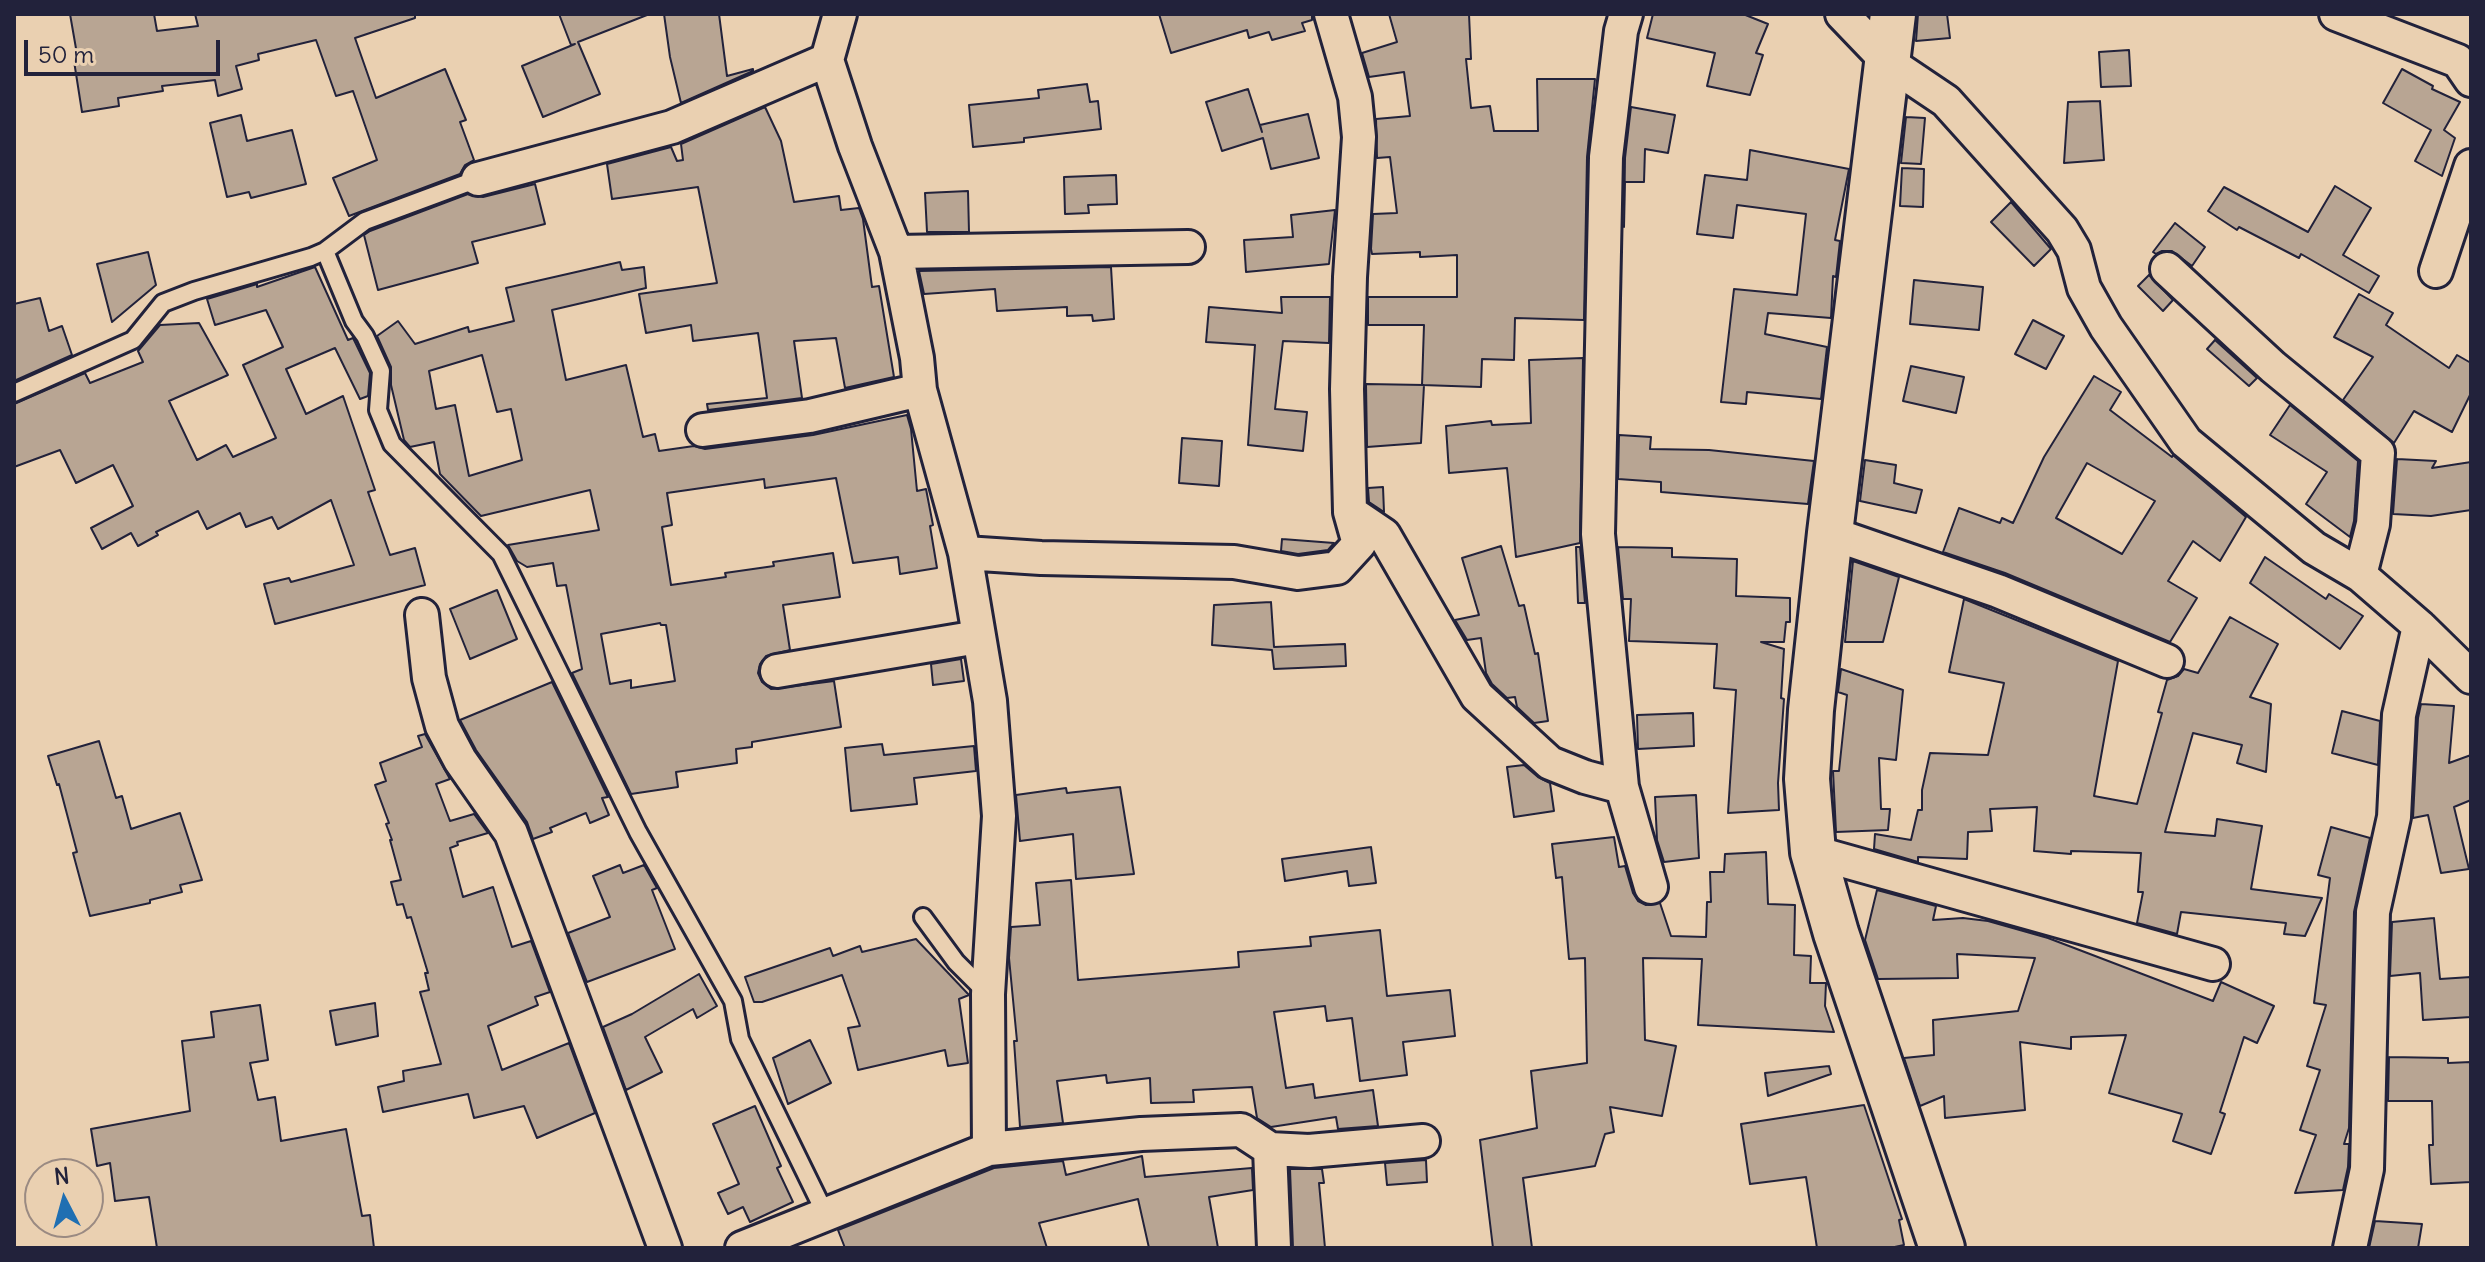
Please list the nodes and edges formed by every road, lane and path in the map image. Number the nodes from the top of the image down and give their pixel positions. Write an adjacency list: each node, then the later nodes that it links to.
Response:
1 (840, 14): 7 (street)
2 (1331, 14): 20 (street)
3 (1626, 14): 30 (street)
4 (1842, 14): 8 (street)
5 (1893, 14): 8 (main road)
6 (2336, 14): 9 (street)
7 (827, 60): 11 (street); 14 (street)
8 (1888, 62): 21 (main road); 23 (street)
9 (2467, 65)
10 (2471, 166): 16 (street)
11 (478, 179): 13 (lane)
12 (1188, 247): 14 (street)
13 (325, 251): 18 (lane); 39 (lane)
14 (896, 252): 17 (street)
15 (2167, 269): 23 (street)
16 (2436, 271)
17 (920, 390): 19 (street); 22 (street)
18 (14, 393)
19 (703, 430)
20 (1350, 512): 22 (street); 30 (street)
21 (1830, 533): 27 (street); 31 (main road)
22 (965, 553): 26 (street)
23 (2360, 575): 25 (street)
24 (422, 615): 40 (street)
25 (2419, 626): 29 (street); 44 (street)
26 (978, 637): 28 (street); 35 (street)
27 (2167, 661)
28 (777, 671)
29 (2471, 677)
30 (1622, 787): 32 (street)
31 (1813, 852): 34 (street); 43 (main road)
32 (1651, 887)
33 (923, 917): 35 (lane)
34 (2213, 964)
35 (988, 994): 37 (street)
36 (1423, 1141): 38 (street)
37 (989, 1149): 38 (street); 39 (street)
38 (1270, 1149): 42 (street)
39 (825, 1213): 41 (street)
40 (665, 1248)
41 (742, 1248)
42 (1274, 1248)
43 (1942, 1248)
44 (2350, 1248)

